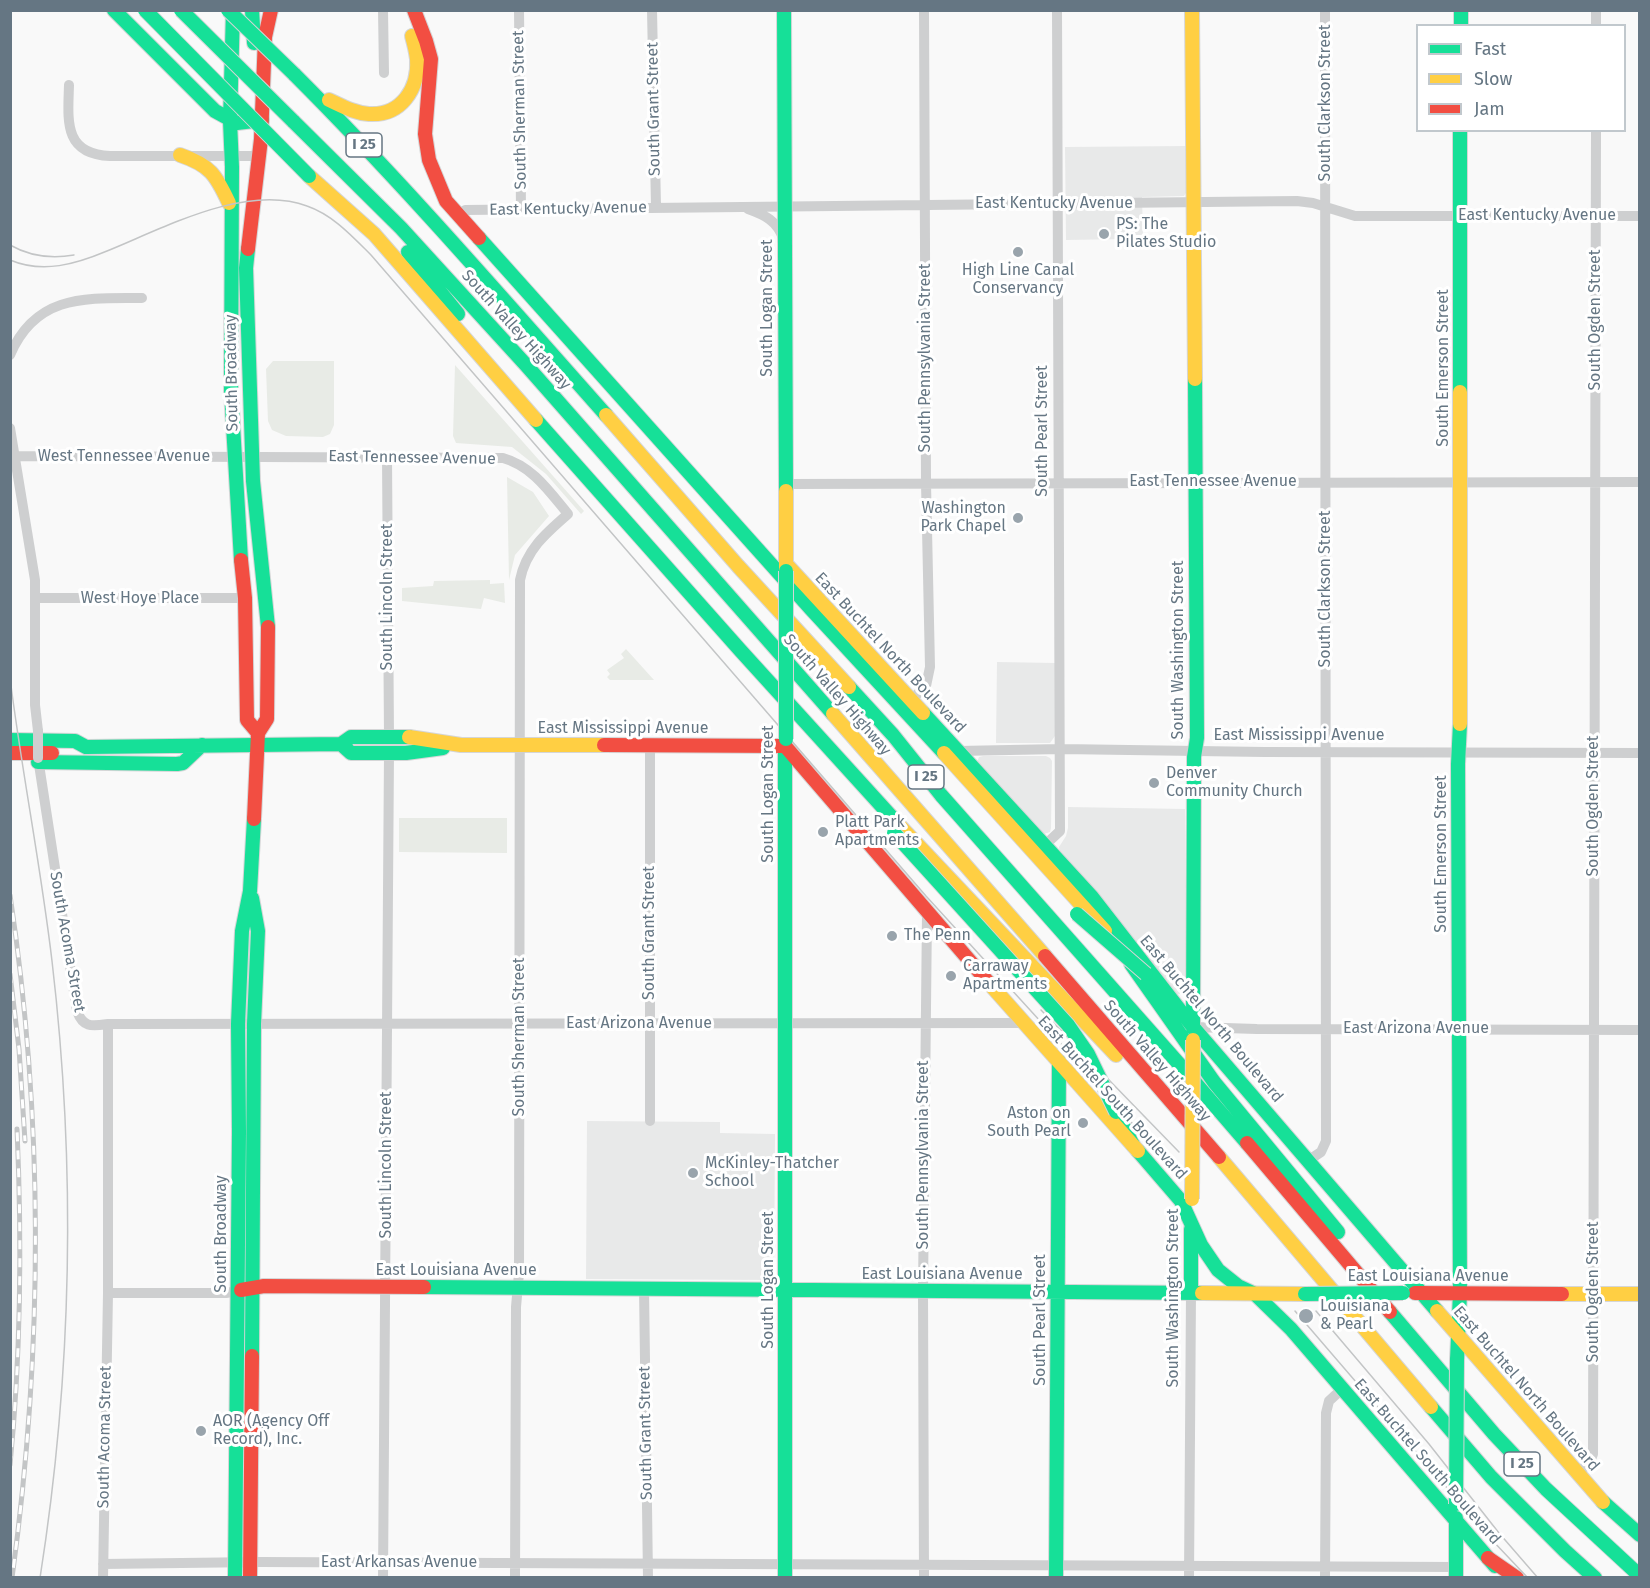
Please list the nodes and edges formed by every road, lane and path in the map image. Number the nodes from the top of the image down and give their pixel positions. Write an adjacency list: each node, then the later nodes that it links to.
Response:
1 (114, 10): 25 (main road)
2 (145, 10): 49 (main road, bridge)
3 (181, 10): 28 (main road, South Valley Highway / I 25, bridge)
4 (228, 10): 21 (main road, South Valley Highway / I 25, bridge)
5 (233, 10): 25 (main road, South Broadway)
6 (252, 10): 22 (main road)
7 (271, 10): 22 (main road, South Broadway)
8 (383, 10): 20 (street)
9 (403, 10): 21 (main road)
10 (414, 10): 19 (main road)
11 (422, 10): 19 (main road)
12 (519, 10): 40 (street, South Sherman Street)
13 (652, 10): 37 (street, South Grant Street)
14 (784, 10): 36 (main road, South Logan Street)
15 (924, 10): 34 (street, South Pennsylvania Street)
16 (1057, 10): 33 (street, South Pearl Street)
17 (1192, 10): 32 (main road, South Washington Street)
18 (1325, 10): 38 (street, South Clarkson Street)
19 (422, 32): 128 (main road)
20 (384, 73)
21 (294, 74): 63 (main road, South Valley Highway / I 25)
22 (264, 81): 24 (main road, South Broadway)
23 (69, 85): 29 (street)
24 (262, 120): 25 (main road); 31 (main road, South Broadway)
25 (230, 121): 30 (main road, South Broadway)
26 (1460, 132): 42 (main road, South Emerson Street)
27 (1596, 132): 43 (street, South Ogden Street)
28 (313, 142): 49 (main road); 111 (main road, South Valley Highway / I 25)
29 (180, 155): 30 (street); 39 (main road)
30 (232, 156): 31 (street); 39 (main road, South Broadway)
31 (259, 156): 52 (main road, South Broadway)
32 (1193, 203): 33 (street, East Kentucky Avenue); 38 (street, East Kentucky Avenue); 55 (main road, South Washington Street)
33 (1059, 204): 34 (street, East Kentucky Avenue); 59 (street, South Pearl Street)
34 (925, 205): 36 (street, East Kentucky Avenue); 58 (street, South Pennsylvania Street)
35 (739, 206): 36 (street, East Kentucky Avenue); 37 (street, East Kentucky Avenue); 45 (street)
36 (784, 206): 45 (main road, South Logan Street)
37 (656, 207): 40 (street, East Kentucky Avenue)
38 (1326, 207): 42 (street, East Kentucky Avenue); 54 (street, South Clarkson Street)
39 (232, 209): 51 (main road, South Broadway)
40 (521, 209): 41 (street, East Kentucky Avenue)
41 (465, 210)
42 (1460, 215): 43 (street, East Kentucky Avenue); 60 (main road, South Emerson Street)
43 (1596, 216): 44 (street, East Kentucky Avenue); 56 (street, South Ogden Street)
44 (1640, 216)
45 (784, 246): 61 (main road, South Logan Street)
46 (142, 298): 47 (street)
47 (10, 356)
48 (10, 428): 50 (street, South Acoma Street)
49 (561, 447): 67 (main road)
50 (15, 456): 51 (street, West Tennessee Avenue); 65 (street, South Acoma Street)
51 (234, 456): 52 (street, East Tennessee Avenue); 66 (main road, South Broadway)
52 (252, 457): 53 (street, East Tennessee Avenue); 70 (main road, South Broadway)
53 (387, 457): 62 (street, East Tennessee Avenue); 69 (street, South Lincoln Street)
54 (1326, 481): 55 (street, East Tennessee Avenue); 60 (street, East Tennessee Avenue); 82 (street, South Clarkson Street)
55 (1194, 482): 59 (street, East Tennessee Avenue); 81 (main road, South Washington Street)
56 (1595, 482): 57 (street, East Tennessee Avenue); 60 (street, East Tennessee Avenue); 86 (street, South Ogden Street)
57 (1640, 482)
58 (927, 483): 59 (street, East Tennessee Avenue); 61 (street, East Tennessee Avenue); 68 (street, South Pennsylvania Street)
59 (1060, 483): 79 (street, South Pearl Street)
60 (1461, 483): 85 (main road, South Emerson Street)
61 (786, 484): 64 (main road, South Logan Street)
62 (568, 514): 75 (street, South Sherman Street)
63 (738, 566): 92 (main road, bridge); 128 (main road, South Valley Highway / I 25)
64 (786, 567): 68 (main road, East Buchtel North Boulevard); 72 (main road, South Logan Street, bridge)
65 (35, 598): 66 (street, West Hoye Place); 88 (street, South Acoma Street, bridge)
66 (245, 598): 70 (main road, South Broadway)
67 (762, 674): 109 (main road, bridge); 111 (main road)
68 (912, 699): 80 (main road, East Buchtel North Boulevard)
69 (389, 737): 73 (main road, East Mississippi Avenue); 78 (main road, East Mississippi Avenue)
70 (257, 739): 74 (main road, East Mississippi Avenue); 78 (main road, East Mississippi Avenue); 90 (main road, South Broadway)
71 (10, 740): 77 (main road)
72 (785, 743): 76 (main road, East Mississippi Avenue); 91 (main road, East Buchtel South Boulevard); 101 (main road, South Logan Street)
73 (461, 745): 75 (main road, East Mississippi Avenue); 84 (main road, East Mississippi Avenue)
74 (202, 746): 77 (main road, East Mississippi Avenue); 88 (main road)
75 (521, 746): 76 (main road, East Mississippi Avenue); 99 (street, South Sherman Street)
76 (650, 746): 100 (street, South Grant Street)
77 (86, 747): 83 (main road)
78 (346, 749): 84 (main road, East Mississippi Avenue)
79 (1061, 749): 80 (street, East Mississippi Avenue); 81 (street, East Mississippi Avenue); 89 (street, South Pearl Street)
80 (958, 751): 89 (main road, East Buchtel North Boulevard)
81 (1195, 751): 82 (street, East Mississippi Avenue); 106 (main road, South Washington Street)
82 (1326, 752): 85 (street, East Mississippi Avenue); 102 (street, South Clarkson Street)
83 (10, 753)
84 (389, 753): 98 (street, South Lincoln Street)
85 (1459, 753): 86 (street, East Mississippi Avenue); 103 (main road, South Emerson Street)
86 (1595, 753): 87 (street, East Mississippi Avenue); 104 (street, South Ogden Street)
87 (1640, 753)
88 (38, 760): 95 (street, South Acoma Street)
89 (1046, 845): 92 (main road, East Buchtel North Boulevard)
90 (250, 891): 96 (main road, South Broadway); 97 (main road, South Broadway)
91 (927, 913): 93 (street, South Pennsylvania Street); 94 (main road, East Buchtel South Boulevard)
92 (1161, 988): 106 (main road, East Buchtel North Boulevard)
93 (925, 1023): 94 (street, East Arizona Avenue); 101 (street, East Arizona Avenue); 118 (street, South Pennsylvania Street)
94 (1024, 1023): 107 (main road, East Buchtel South Boulevard)
95 (108, 1024): 96 (street, East Arizona Avenue); 120 (street, South Acoma Street)
96 (238, 1024): 97 (street, East Arizona Avenue); 116 (main road, South Broadway)
97 (254, 1024): 98 (street, East Arizona Avenue); 116 (main road, South Broadway)
98 (388, 1024): 99 (street, East Arizona Avenue); 113 (street, South Lincoln Street)
99 (520, 1024): 100 (street, East Arizona Avenue); 114 (street, South Sherman Street)
100 (650, 1024): 101 (street, East Arizona Avenue); 108 (street, South Grant Street)
101 (786, 1024): 117 (main road, South Logan Street)
102 (1326, 1029): 103 (street, East Arizona Avenue); 106 (street, East Arizona Avenue); 110 (street, South Clarkson Street)
103 (1459, 1029): 104 (street, East Arizona Avenue); 123 (main road, South Emerson Street)
104 (1593, 1029): 105 (street, East Arizona Avenue); 125 (street, South Ogden Street)
105 (1640, 1030)
106 (1193, 1034): 110 (main road, East Buchtel North Boulevard); 112 (main road, South Washington Street, bridge)
107 (1059, 1062): 109 (main road, East Buchtel South Boulevard); 119 (main road, South Pearl Street)
108 (650, 1121)
109 (1133, 1145): 112 (main road, East Buchtel South Boulevard)
110 (1309, 1160): 122 (main road, East Buchtel North Boulevard)
111 (1235, 1177): 157 (main road, South Valley Highway / I 25)
112 (1191, 1220): 121 (main road, South Washington Street); 124 (main road, East Buchtel South Boulevard)
113 (386, 1287): 114 (main road, East Louisiana Avenue); 116 (main road, East Louisiana Avenue); 137 (street, South Lincoln Street)
114 (517, 1288): 115 (main road, East Louisiana Avenue); 138 (street, South Sherman Street)
115 (644, 1288): 117 (main road, East Louisiana Avenue); 140 (street, South Grant Street)
116 (245, 1289): 120 (street); 136 (main road, South Broadway)
117 (785, 1289): 118 (main road, East Louisiana Avenue); 142 (main road, South Logan Street)
118 (923, 1291): 119 (main road, East Louisiana Avenue); 141 (street, South Pennsylvania Street)
119 (1057, 1292): 121 (main road, East Louisiana Avenue); 143 (main road, South Pearl Street)
120 (108, 1293): 139 (street, South Acoma Street)
121 (1191, 1293): 124 (main road, East Louisiana Avenue); 144 (street, South Washington Street)
122 (1421, 1293): 123 (main road, East Louisiana Avenue); 124 (main road, East Louisiana Avenue, bridge); 127 (main road, East Buchtel North Boulevard)
123 (1460, 1293): 125 (main road, East Louisiana Avenue); 127 (main road, South Emerson Street)
124 (1255, 1294): 129 (main road, East Buchtel South Boulevard)
125 (1594, 1294): 126 (main road, East Louisiana Avenue); 130 (street, South Ogden Street)
126 (1640, 1294)
127 (1459, 1336): 130 (main road, East Buchtel North Boulevard); 132 (main road, South Emerson Street, bridge)
128 (1415, 1341): 147 (main road, South Valley Highway / I 25)
129 (1342, 1389): 132 (main road, East Buchtel South Boulevard); 145 (street)
130 (1577, 1474): 131 (main road, East Buchtel North Boulevard)
131 (1603, 1502): 133 (street); 134 (main road, East Buchtel North Boulevard)
132 (1456, 1521): 135 (main road, East Buchtel South Boulevard); 146 (main road, South Emerson Street)
133 (1640, 1526)
134 (1640, 1535)
135 (1488, 1558): 155 (main road, East Buchtel South Boulevard); 156 (main road)
136 (242, 1562): 137 (street, East Arkansas Avenue); 139 (street, East Arkansas Avenue); 149 (main road, South Broadway); 150 (main road, South Broadway)
137 (382, 1563): 138 (street, East Arkansas Avenue); 151 (street, South Lincoln Street)
138 (515, 1563): 140 (street, East Arkansas Avenue); 152 (street, South Sherman Street)
139 (103, 1564): 148 (street, South Acoma Street)
140 (648, 1564): 142 (street, East Arkansas Avenue); 153 (street, South Grant Street)
141 (924, 1565): 142 (street, East Arkansas Avenue); 143 (street, East Arkansas Avenue); 154 (street, South Pennsylvania Street)
142 (785, 1571)
143 (1056, 1572): 144 (street, East Arkansas Avenue)
144 (1189, 1572): 145 (street, East Arkansas Avenue)
145 (1325, 1572): 146 (street, East Arkansas Avenue)
146 (1456, 1572)
147 (1640, 1576)
148 (103, 1578)
149 (235, 1578)
150 (250, 1578)
151 (383, 1578)
152 (514, 1578)
153 (648, 1578)
154 (924, 1578)
155 (1505, 1578)
156 (1517, 1578)
157 (1595, 1578)

